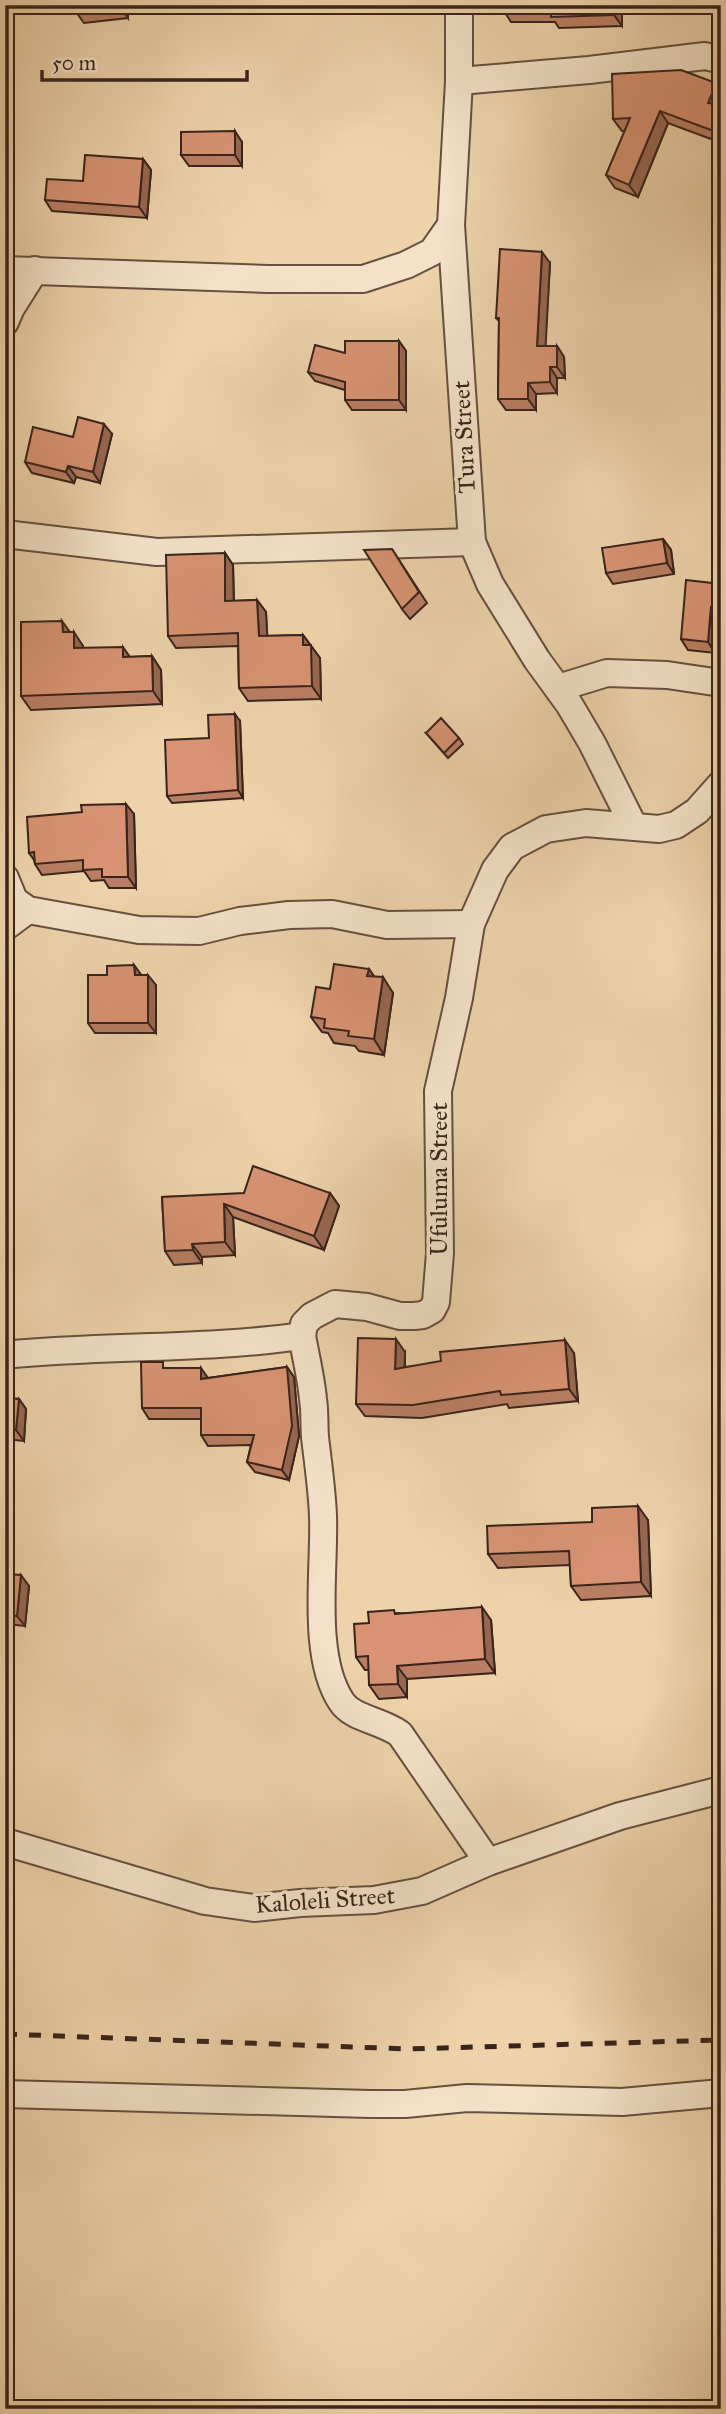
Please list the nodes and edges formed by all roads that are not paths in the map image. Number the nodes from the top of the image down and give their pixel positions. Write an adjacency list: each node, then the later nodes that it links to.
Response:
1 (459, 5): 3 (street, Tura Street)
2 (721, 60): 3 (street)
3 (459, 81): 4 (street, Tura Street)
4 (451, 225): 6 (street); 9 (street, Tura Street)
5 (5, 270): 6 (street)
6 (35, 270): 7 (street)
7 (5, 322)
8 (5, 534): 9 (street)
9 (472, 542): 11 (street, Tura Street)
10 (721, 683): 11 (street)
11 (558, 688): 13 (street, Tura Street)
12 (721, 784): 13 (street, Ufuluma Street)
13 (633, 825): 16 (street, Ufuluma Street)
14 (5, 878): 15 (street)
15 (28, 910): 16 (street); 17 (street)
16 (471, 924): 18 (street, Ufuluma Street)
17 (5, 927)
18 (302, 1336): 19 (street); 22 (street)
19 (5, 1355)
20 (721, 1790): 22 (street, Kaloleli Street)
21 (5, 1842): 22 (street, Kaloleli Street)
22 (488, 1862)
23 (721, 2093): 24 (street)
24 (5, 2094)

